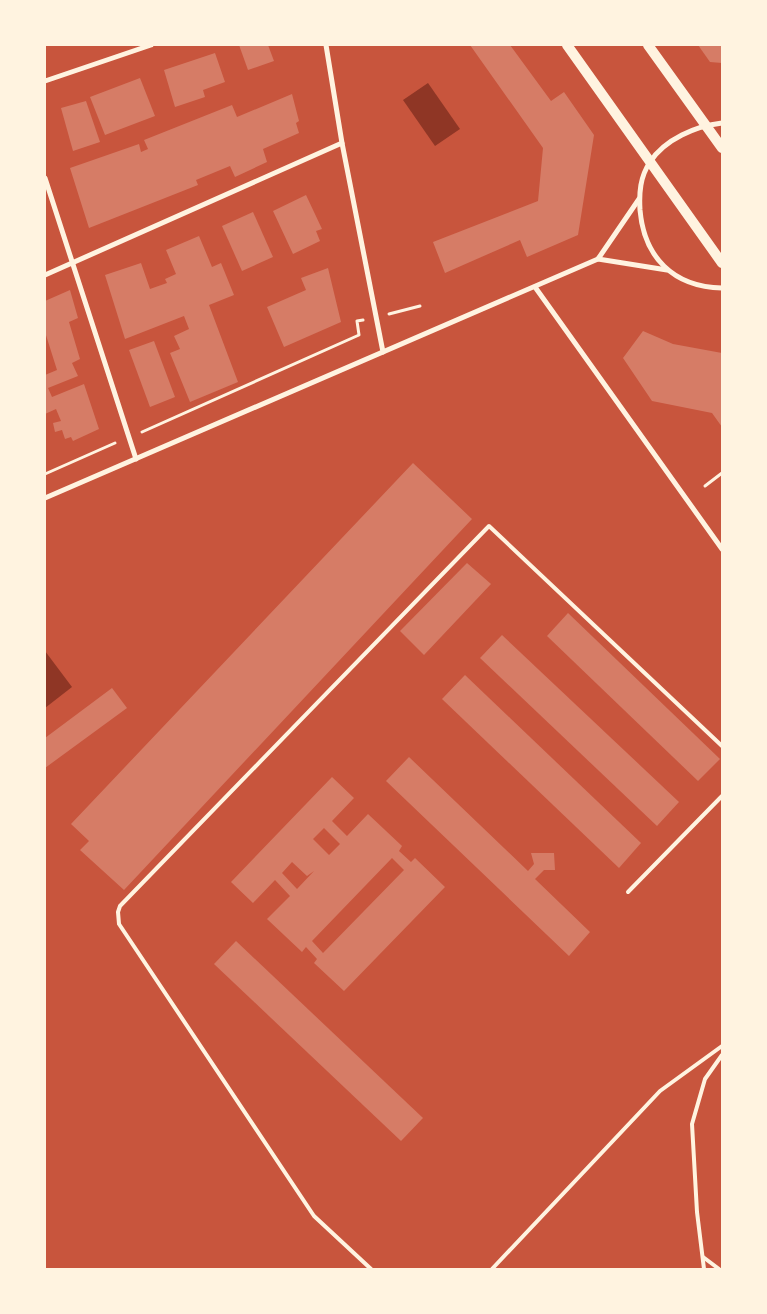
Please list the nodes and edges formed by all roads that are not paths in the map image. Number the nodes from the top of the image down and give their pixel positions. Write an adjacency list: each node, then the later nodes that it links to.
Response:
1 (151, 45): 5 (street)
2 (326, 45): 8 (street)
3 (567, 45): 10 (main road)
4 (648, 45): 7 (main road)
5 (45, 81)
6 (722, 123): 7 (street)
7 (706, 125): 9 (main road); 10 (street)
8 (342, 143): 15 (street); 20 (street)
9 (722, 148)
10 (650, 162): 12 (street); 14 (main road)
11 (45, 178): 15 (street)
12 (639, 199): 13 (street); 16 (street)
13 (598, 259): 16 (street); 18 (street)
14 (722, 263)
15 (72, 264): 17 (street); 21 (street)
16 (667, 270): 19 (street)
17 (45, 275)
18 (535, 287): 20 (street); 23 (street)
19 (722, 288)
20 (383, 352): 21 (street)
21 (136, 459): 22 (street)
22 (45, 498)
23 (722, 549)
24 (722, 746): 30 (lane)
25 (722, 796): 26 (lane)
26 (628, 892)
27 (722, 1046): 31 (lane)
28 (722, 1055): 29 (lane)
29 (703, 1257): 32 (lane); 33 (lane)
30 (371, 1269)
31 (492, 1269)
32 (704, 1269)
33 (719, 1269)

